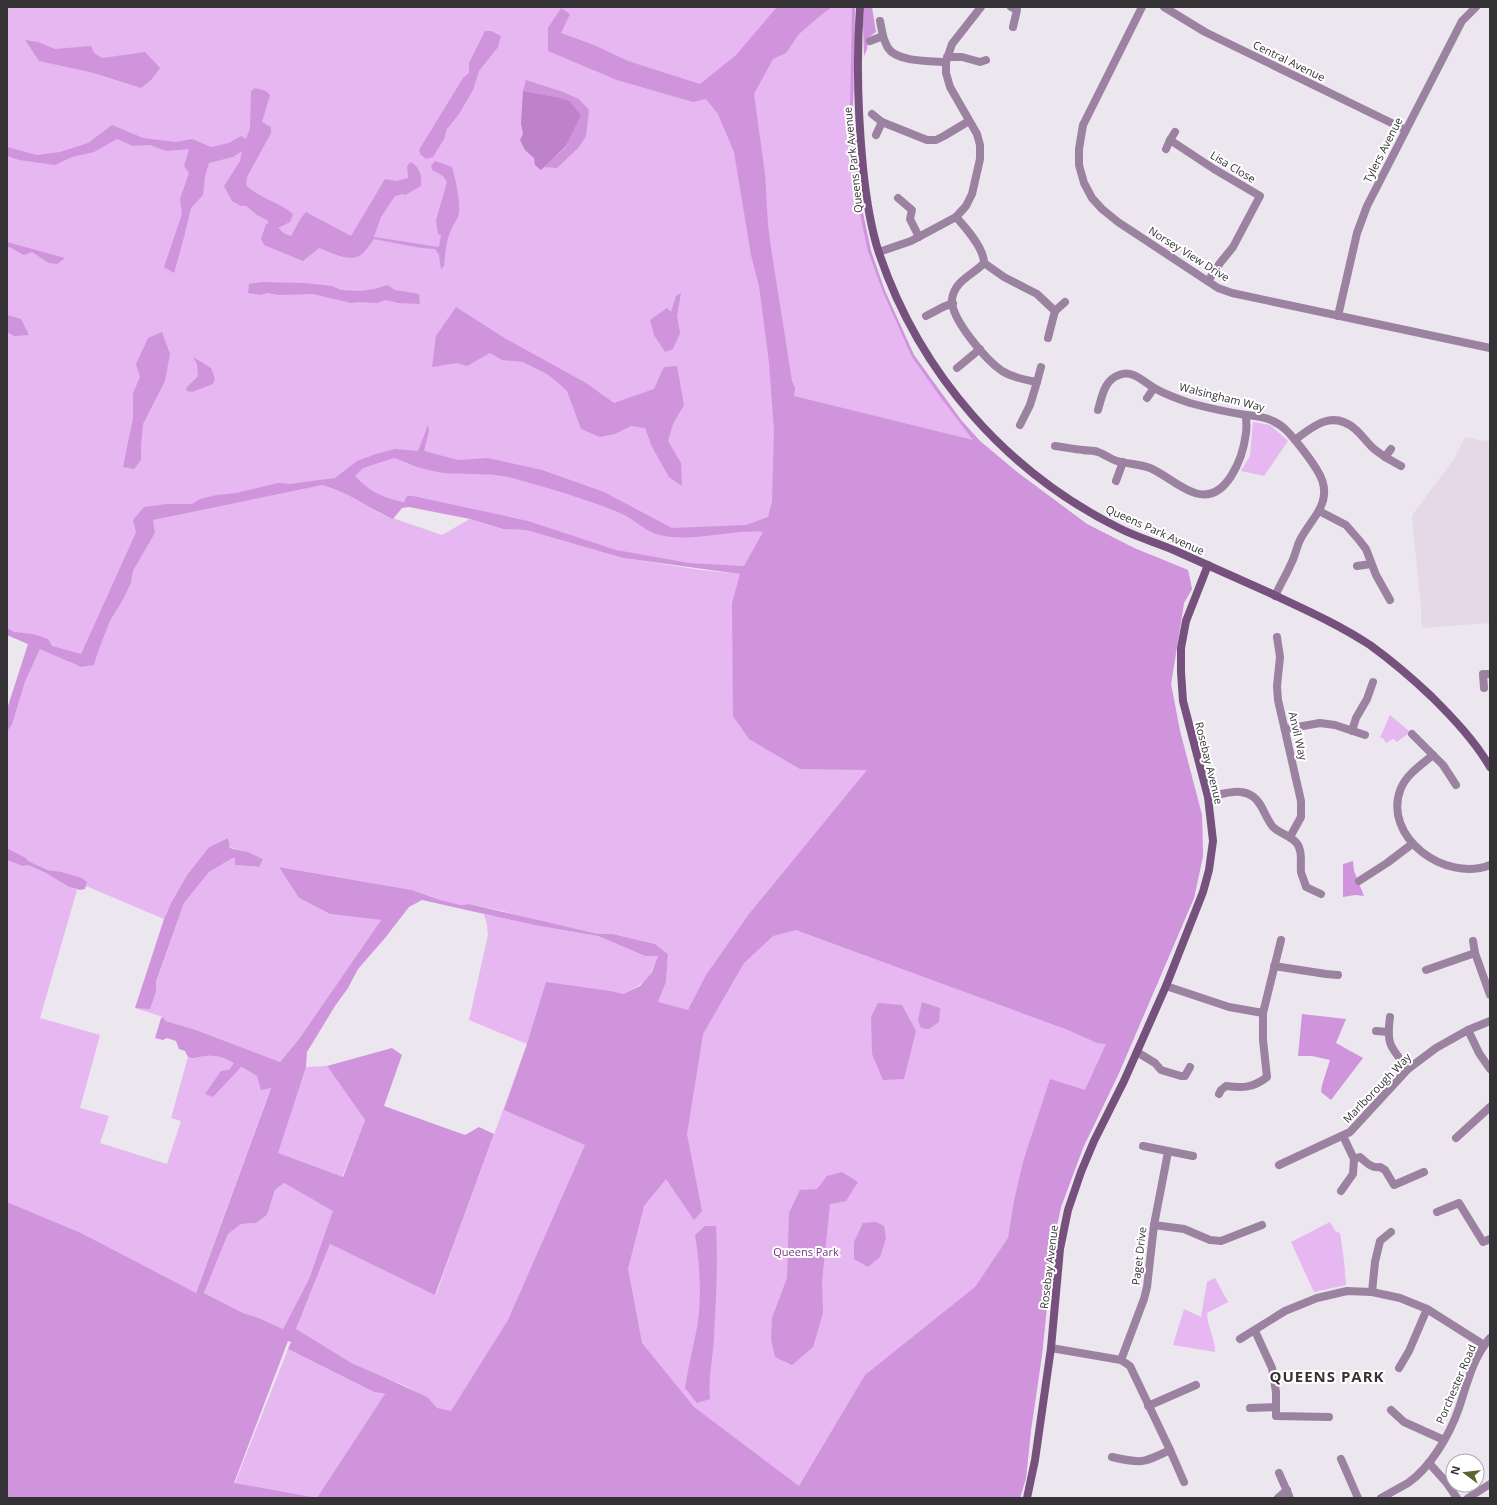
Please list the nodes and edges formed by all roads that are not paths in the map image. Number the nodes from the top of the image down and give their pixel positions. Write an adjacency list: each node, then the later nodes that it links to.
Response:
1 (860, 7): 24 (street, Queens Park Avenue)
2 (981, 7): 11 (street)
3 (1142, 7): 26 (street, Norsey View Drive)
4 (1164, 7): 16 (street, Central Avenue)
5 (1476, 7): 16 (street, Tylers Avenue)
6 (1016, 8): 8 (street)
7 (880, 21): 9 (street)
8 (1013, 27)
9 (883, 36): 10 (street); 11 (street)
10 (870, 41)
11 (946, 59): 12 (street); 14 (street)
12 (986, 60)
13 (872, 114): 15 (street)
14 (969, 121): 15 (street); 22 (street)
15 (882, 122): 18 (street)
16 (1406, 130): 31 (street, Tylers Avenue)
17 (1175, 132): 19 (street)
18 (876, 135)
19 (1170, 140): 20 (street); 26 (street, Lisa Close)
20 (1166, 149)
21 (898, 198): 23 (street)
22 (956, 217): 23 (street); 25 (street)
23 (919, 237): 24 (street)
24 (879, 252): 52 (street, Queens Park Avenue)
25 (984, 263): 28 (street); 29 (street)
26 (1208, 281): 31 (street, Norsey View Drive)
27 (1065, 302): 29 (street)
28 (953, 304): 30 (street); 34 (street)
29 (1055, 311): 32 (street)
30 (926, 316)
31 (1338, 316): 33 (street, Norsey View Drive)
32 (1048, 338)
33 (1490, 348)
34 (980, 349): 36 (street); 37 (street)
35 (1041, 367): 37 (street)
36 (957, 368)
37 (1037, 382): 42 (street)
38 (1154, 388): 39 (street); 40 (street, Walsingham Way); 41 (street, Walsingham Way)
39 (1147, 398)
40 (1098, 410)
41 (1246, 415): 43 (street, Walsingham Way); 47 (street)
42 (1020, 425)
43 (1295, 440): 46 (street); 50 (street, Walsingham Way)
44 (1055, 446): 47 (street)
45 (1391, 449): 46 (street)
46 (1385, 456): 48 (street)
47 (1123, 462): 49 (street)
48 (1400, 466)
49 (1116, 481)
50 (1319, 511): 51 (street); 54 (street, Walsingham Way)
51 (1371, 564): 53 (street); 55 (street)
52 (1208, 565): 54 (street, Queens Park Avenue); 67 (street, Rosebay Avenue)
53 (1357, 566)
54 (1275, 596): 65 (street, Queens Park Avenue)
55 (1390, 600)
56 (1277, 637): 60 (street, Anvil Way)
57 (1490, 674): 59 (street)
58 (1373, 682): 61 (street)
59 (1484, 688)
60 (1286, 729): 61 (street); 68 (street, Anvil Way)
61 (1352, 731): 62 (street)
62 (1365, 734)
63 (1412, 734): 64 (street)
64 (1432, 755): 66 (street); 69 (street)
65 (1489, 763)
66 (1456, 785)
67 (1208, 796): 68 (street); 79 (street, Rosebay Avenue)
68 (1290, 837): 72 (street)
69 (1412, 844): 70 (street); 71 (street)
70 (1490, 865)
71 (1359, 881)
72 (1321, 894)
73 (1281, 940): 76 (street)
74 (1473, 941): 75 (street)
75 (1475, 953): 77 (street); 80 (street)
76 (1274, 966): 78 (street); 81 (street)
77 (1426, 970)
78 (1338, 975)
79 (1166, 986): 81 (street); 87 (street, Rosebay Avenue)
80 (1490, 995)
81 (1263, 1013): 91 (street)
82 (1390, 1017): 86 (street)
83 (1490, 1021): 84 (street, Marlborough Way)
84 (1468, 1030): 89 (street, Marlborough Way); 90 (street)
85 (1376, 1031): 86 (street)
86 (1388, 1032): 89 (street)
87 (1137, 1052): 88 (street); 113 (street, Rosebay Avenue)
88 (1190, 1067)
89 (1408, 1069): 93 (street, Marlborough Way)
90 (1490, 1069)
91 (1219, 1094)
92 (1490, 1107): 94 (street)
93 (1343, 1136): 98 (street, Marlborough Way); 99 (street, Marlborough Way)
94 (1456, 1138)
95 (1143, 1146): 96 (street)
96 (1168, 1152): 97 (street); 104 (street, Paget Drive)
97 (1193, 1156)
98 (1354, 1159): 100 (street); 101 (street)
99 (1279, 1165)
100 (1424, 1172)
101 (1341, 1192)
102 (1436, 1212): 106 (street)
103 (1262, 1224): 104 (street)
104 (1154, 1225): 114 (street, Paget Drive)
105 (1391, 1232): 107 (street)
106 (1490, 1238)
107 (1372, 1292): 108 (street); 109 (street)
108 (1427, 1309): 112 (street); 115 (street)
109 (1255, 1331): 111 (street); 118 (street)
110 (1490, 1338): 112 (street, Porchester Road)
111 (1240, 1339)
112 (1484, 1345): 122 (street, Porchester Road)
113 (1051, 1348): 114 (street); 131 (street, Rosebay Avenue)
114 (1121, 1360): 117 (street)
115 (1399, 1368)
116 (1196, 1385): 117 (street)
117 (1148, 1406): 123 (street)
118 (1276, 1407): 119 (street); 121 (street)
119 (1250, 1408)
120 (1391, 1410): 122 (street, Porchester Road)
121 (1329, 1417)
122 (1444, 1440): 126 (street, Porchester Road)
123 (1170, 1450): 124 (street); 128 (street)
124 (1112, 1457)
125 (1341, 1459): 133 (street)
126 (1429, 1463): 134 (street, Porchester Road); 135 (street)
127 (1279, 1473): 130 (street)
128 (1184, 1482)
129 (1490, 1484): 136 (street)
130 (1288, 1494): 132 (street)
131 (1026, 1498)
132 (1278, 1498)
133 (1358, 1498)
134 (1381, 1498)
135 (1457, 1498)
136 (1468, 1498)

